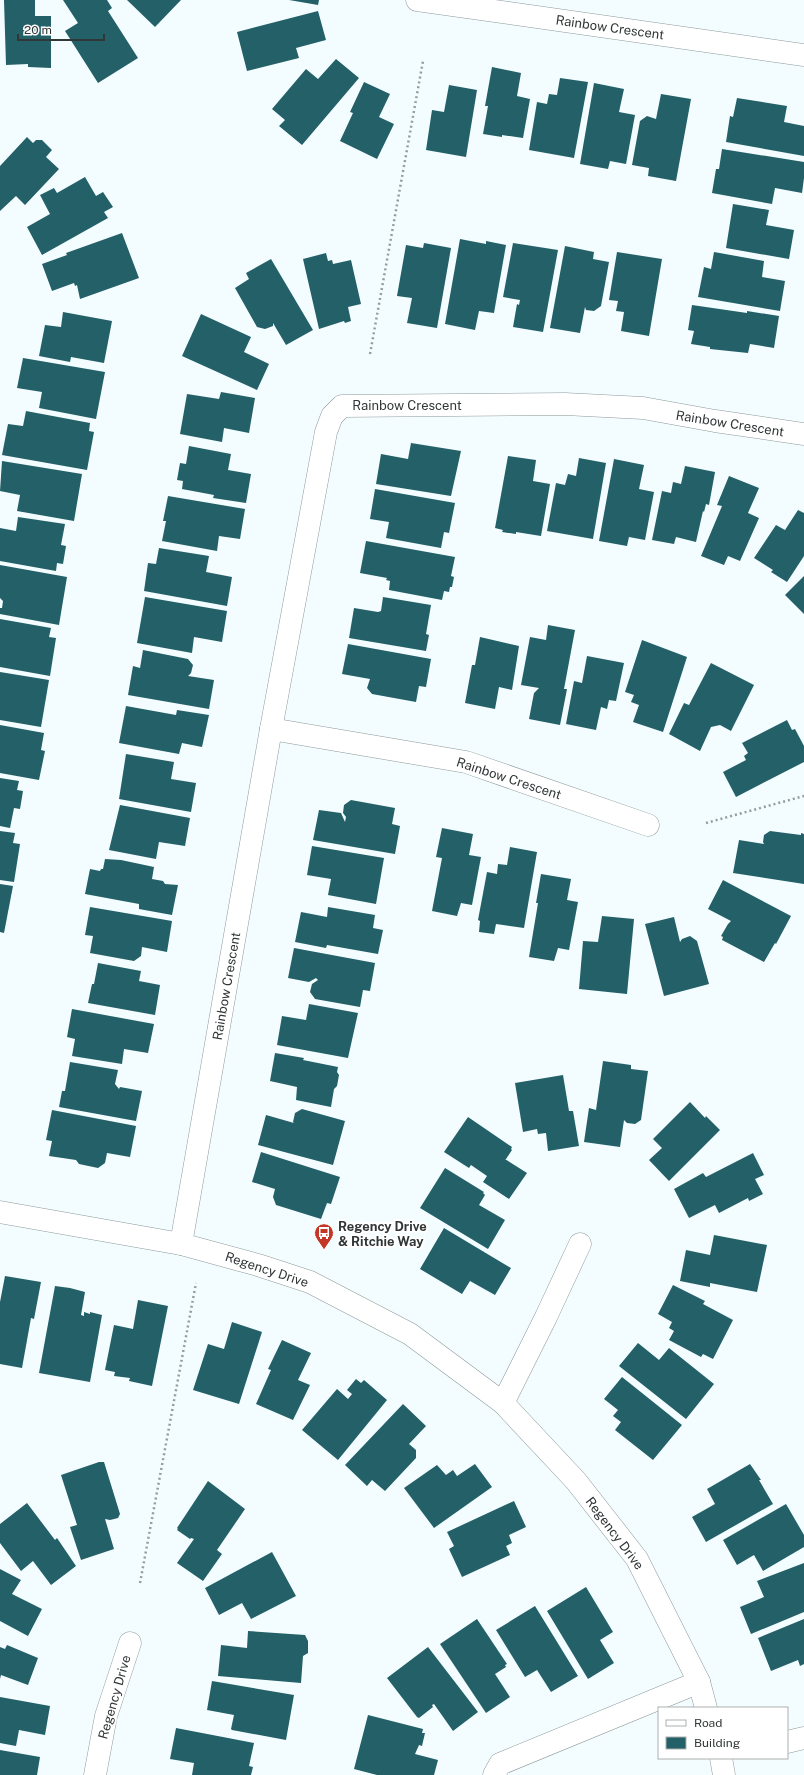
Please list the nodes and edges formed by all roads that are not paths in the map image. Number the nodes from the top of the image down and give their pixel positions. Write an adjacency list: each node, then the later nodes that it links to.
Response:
1 (416, 0): 2 (street, Rainbow Crescent)
2 (804, 55)
3 (804, 434): 4 (street, Rainbow Crescent)
4 (271, 729): 5 (street, Rainbow Crescent); 7 (street, Rainbow Crescent)
5 (648, 825)
6 (0, 1212): 7 (street, Regency Drive)
7 (181, 1244): 9 (street, Regency Drive)
8 (580, 1244): 9 (street)
9 (502, 1402): 11 (street, Regency Drive)
10 (130, 1643): 15 (street, Regency Drive)
11 (699, 1682): 12 (street, Regency Drive); 16 (street)
12 (706, 1707)
13 (804, 1738): 14 (street)
14 (788, 1742)
15 (95, 1775)
16 (494, 1775)

